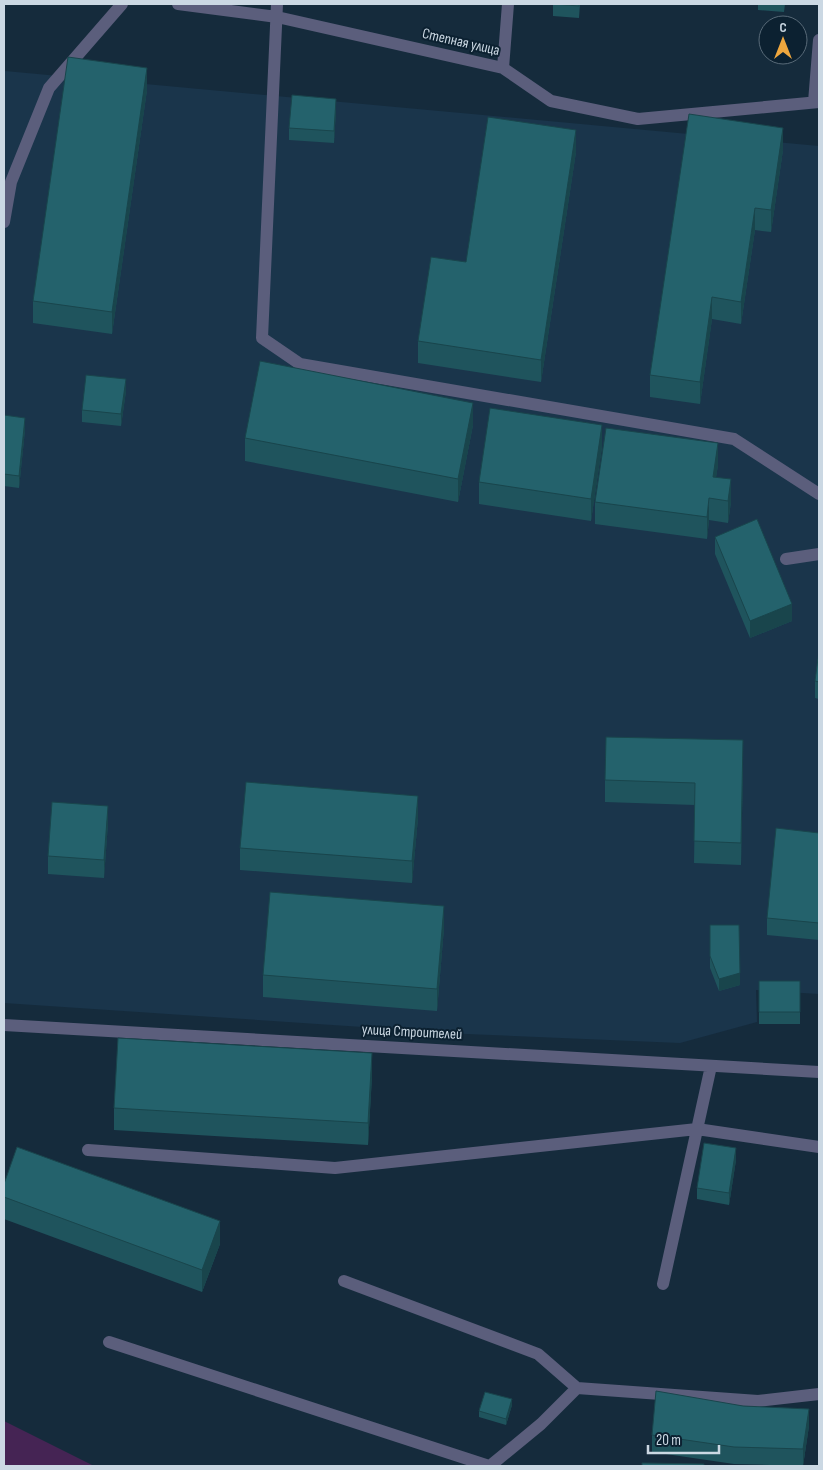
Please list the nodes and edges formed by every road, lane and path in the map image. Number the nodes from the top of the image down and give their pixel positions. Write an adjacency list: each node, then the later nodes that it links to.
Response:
1 (122, 4): 9 (street)
2 (178, 4): 5 (street, Степная улица)
3 (277, 4): 5 (street)
4 (508, 4): 7 (street)
5 (276, 17): 7 (street, Степная улица); 10 (street)
6 (819, 40): 8 (street)
7 (503, 68): 8 (street, Степная улица)
8 (816, 102)
9 (4, 222)
10 (819, 494)
11 (819, 554): 12 (street)
12 (786, 559)
13 (4, 1025): 14 (street, улица Строителей)
14 (711, 1066): 15 (street, улица Строителей); 16 (street)
15 (819, 1072)
16 (697, 1129): 17 (street); 18 (street); 20 (street)
17 (819, 1148)
18 (88, 1150)
19 (344, 1281): 22 (street)
20 (663, 1284)
21 (109, 1342): 24 (street)
22 (577, 1388): 23 (street); 24 (street)
23 (819, 1394)
24 (490, 1466)

